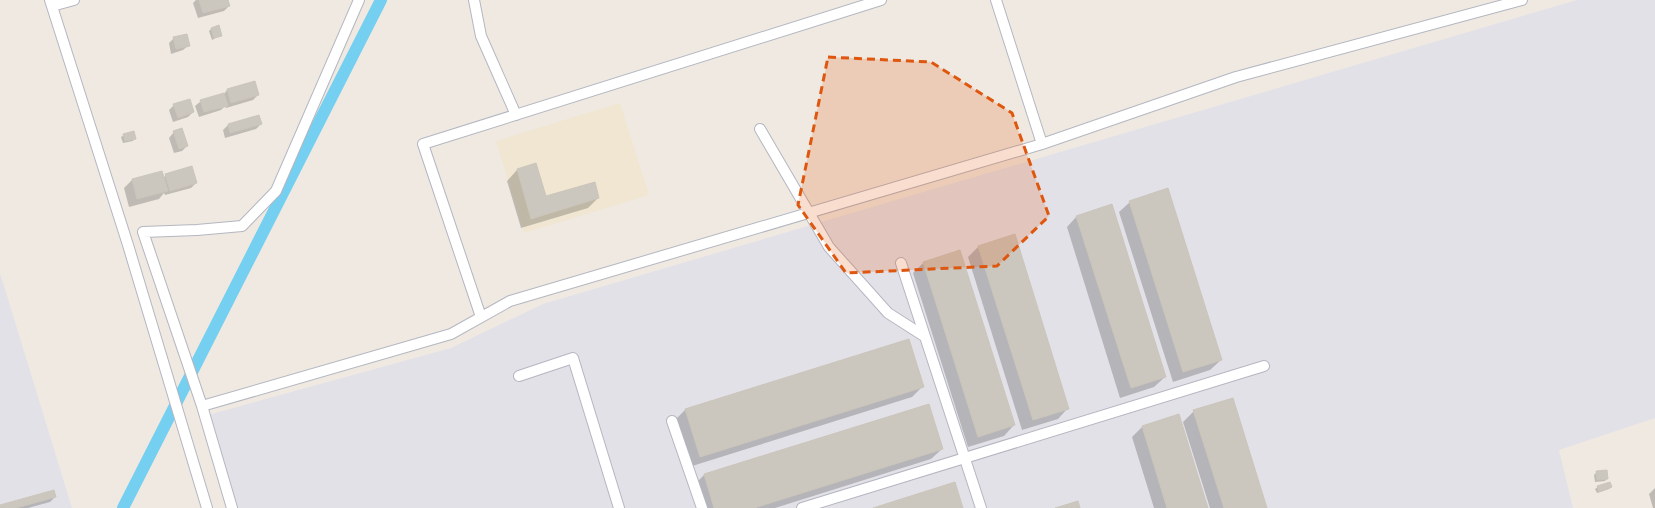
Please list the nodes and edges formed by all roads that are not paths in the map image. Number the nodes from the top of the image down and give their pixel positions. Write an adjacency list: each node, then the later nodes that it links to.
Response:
1 (74, 0): 7 (street)
2 (359, 0): 17 (street)
3 (474, 0): 8 (street)
4 (881, 0): 8 (street)
5 (996, 0): 10 (street)
6 (1522, 0): 10 (street)
7 (51, 3): 20 (street)
8 (516, 115): 13 (street)
9 (760, 129): 11 (street)
10 (1042, 144): 11 (street)
11 (809, 213): 13 (street); 14 (street)
12 (901, 263): 14 (street)
13 (481, 318): 17 (street)
14 (924, 336): 19 (street)
15 (1264, 366): 19 (street)
16 (519, 376): 22 (street)
17 (202, 406): 21 (street)
18 (672, 421): 23 (street)
19 (963, 458): 24 (street); 25 (street)
20 (207, 508)
21 (232, 508)
22 (619, 508)
23 (702, 508)
24 (802, 508)
25 (981, 508)

